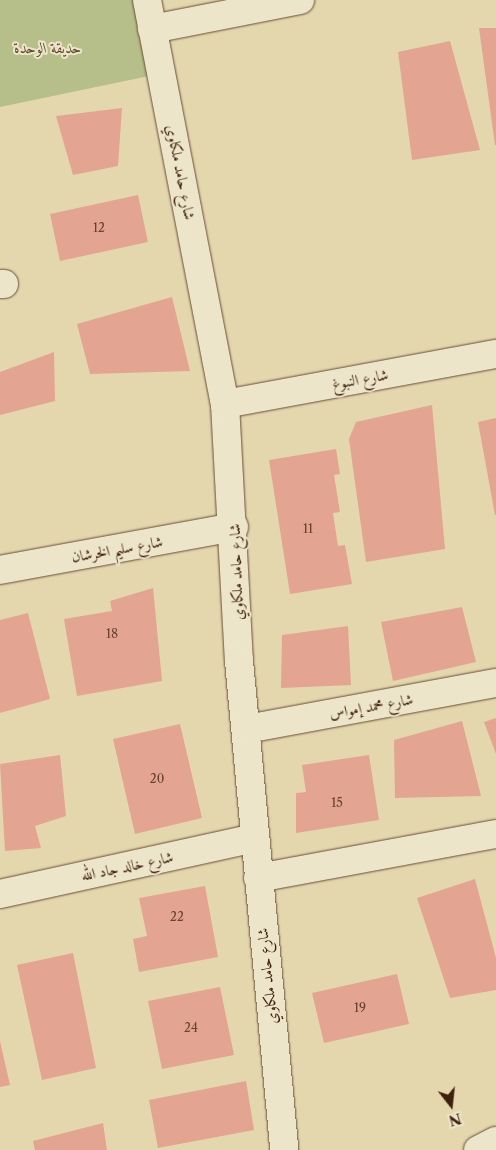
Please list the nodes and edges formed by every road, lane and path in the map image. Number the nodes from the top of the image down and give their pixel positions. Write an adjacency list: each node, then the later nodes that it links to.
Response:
1 (147, 0): 3 (street, شارع حامد ملكاوي)
2 (300, 0): 3 (street)
3 (152, 29): 5 (street, شارع حامد ملكاوي)
4 (496, 354): 5 (street, شارع النبوغ)
5 (225, 404): 6 (street, شارع حامد ملكاوي)
6 (234, 527): 7 (street, شارع سليم الخرشان); 9 (street, شارع حامد ملكاوي)
7 (0, 570)
8 (496, 683): 9 (street, شارع محمد إمواس)
9 (247, 729): 11 (street, شارع حامد ملكاوي)
10 (496, 834): 12 (street)
11 (255, 838): 12 (street, شارع حامد ملكاوي); 13 (street, شارع خالد جاد الله)
12 (258, 878): 15 (street, شارع حامد ملكاوي)
13 (0, 894)
14 (496, 1141): 16 (street)
15 (284, 1150)
16 (478, 1150)

